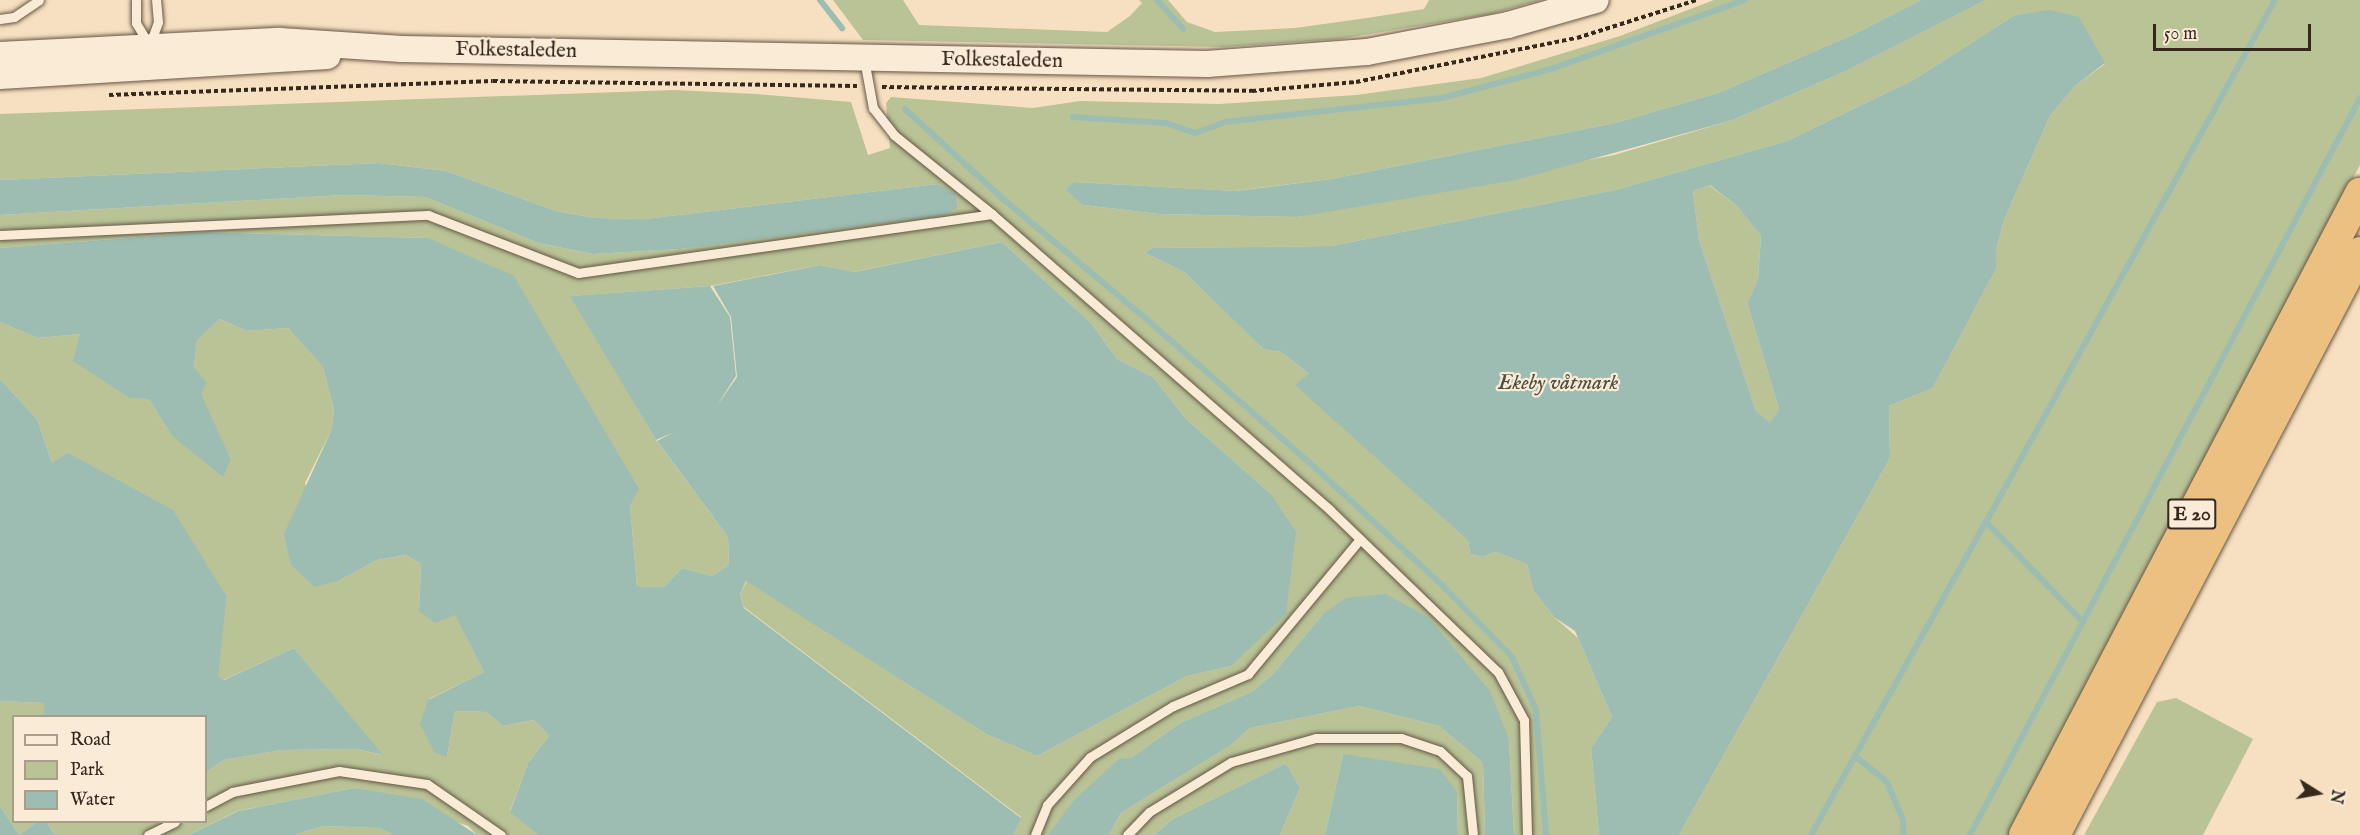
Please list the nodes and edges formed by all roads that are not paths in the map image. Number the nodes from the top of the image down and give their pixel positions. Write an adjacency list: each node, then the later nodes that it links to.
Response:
1 (39, 0): 5 (lane)
2 (136, 0): 7 (lane)
3 (156, 0): 7 (lane)
4 (1596, 0): 8 (main road, Folkestaleden)
5 (0, 19)
6 (0, 55): 7 (main road, Folkestaleden)
7 (149, 57): 8 (main road, Folkestaleden); 9 (main road, Folkestaleden)
8 (864, 59): 11 (lane)
9 (0, 76)
10 (2360, 194): 23 (highway, E 20)
11 (992, 214): 12 (lane); 14 (lane)
12 (0, 235)
13 (2360, 252): 24 (highway, E 20)
14 (1360, 539): 19 (lane); 22 (lane)
15 (207, 805): 18 (lane)
16 (173, 823): 17 (lane)
17 (148, 835)
18 (501, 835)
19 (1035, 835)
20 (1127, 835): 21 (lane)
21 (1473, 835)
22 (1527, 835)
23 (2024, 835)
24 (2055, 835)

